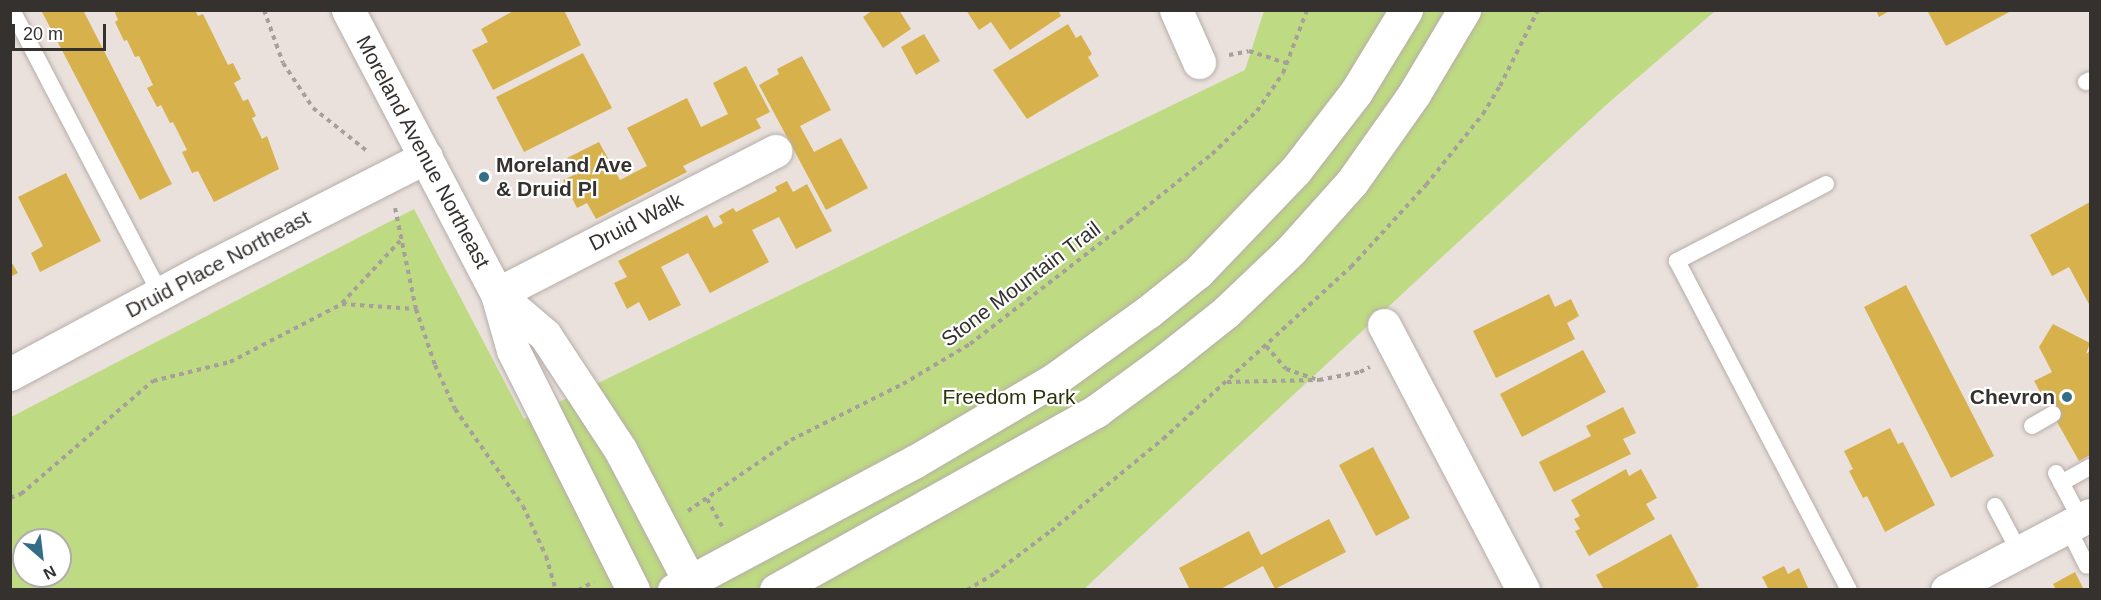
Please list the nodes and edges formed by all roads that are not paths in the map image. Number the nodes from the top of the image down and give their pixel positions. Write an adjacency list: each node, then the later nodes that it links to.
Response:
1 (12, 10): 10 (lane)
2 (348, 10): 8 (main road, Moreland Avenue Northeast)
3 (1176, 10): 6 (main road)
4 (1406, 10): 21 (main road)
5 (1464, 10): 23 (main road)
6 (1199, 62)
7 (775, 151): 11 (main road, Druid Walk)
8 (426, 157): 10 (main road, Druid Place Northeast); 11 (main road, Moreland Avenue Northeast)
9 (1826, 184): 25 (lane)
10 (160, 293): 13 (main road, Druid Place Northeast)
11 (497, 294): 21 (main road, Moreland Avenue Northeast); 22 (main road, Moreland Avenue Northeast)
12 (1391, 339): 24 (main road)
13 (10, 374)
14 (2053, 414): 15 (lane)
15 (2032, 426)
16 (2091, 467): 18 (lane)
17 (1995, 506): 19 (lane)
18 (2080, 521): 19 (main road); 20 (lane)
19 (2019, 551): 26 (main road)
20 (2087, 566)
21 (686, 587)
22 (633, 590)
23 (776, 590)
24 (1523, 590)
25 (1849, 590)
26 (1947, 590)

